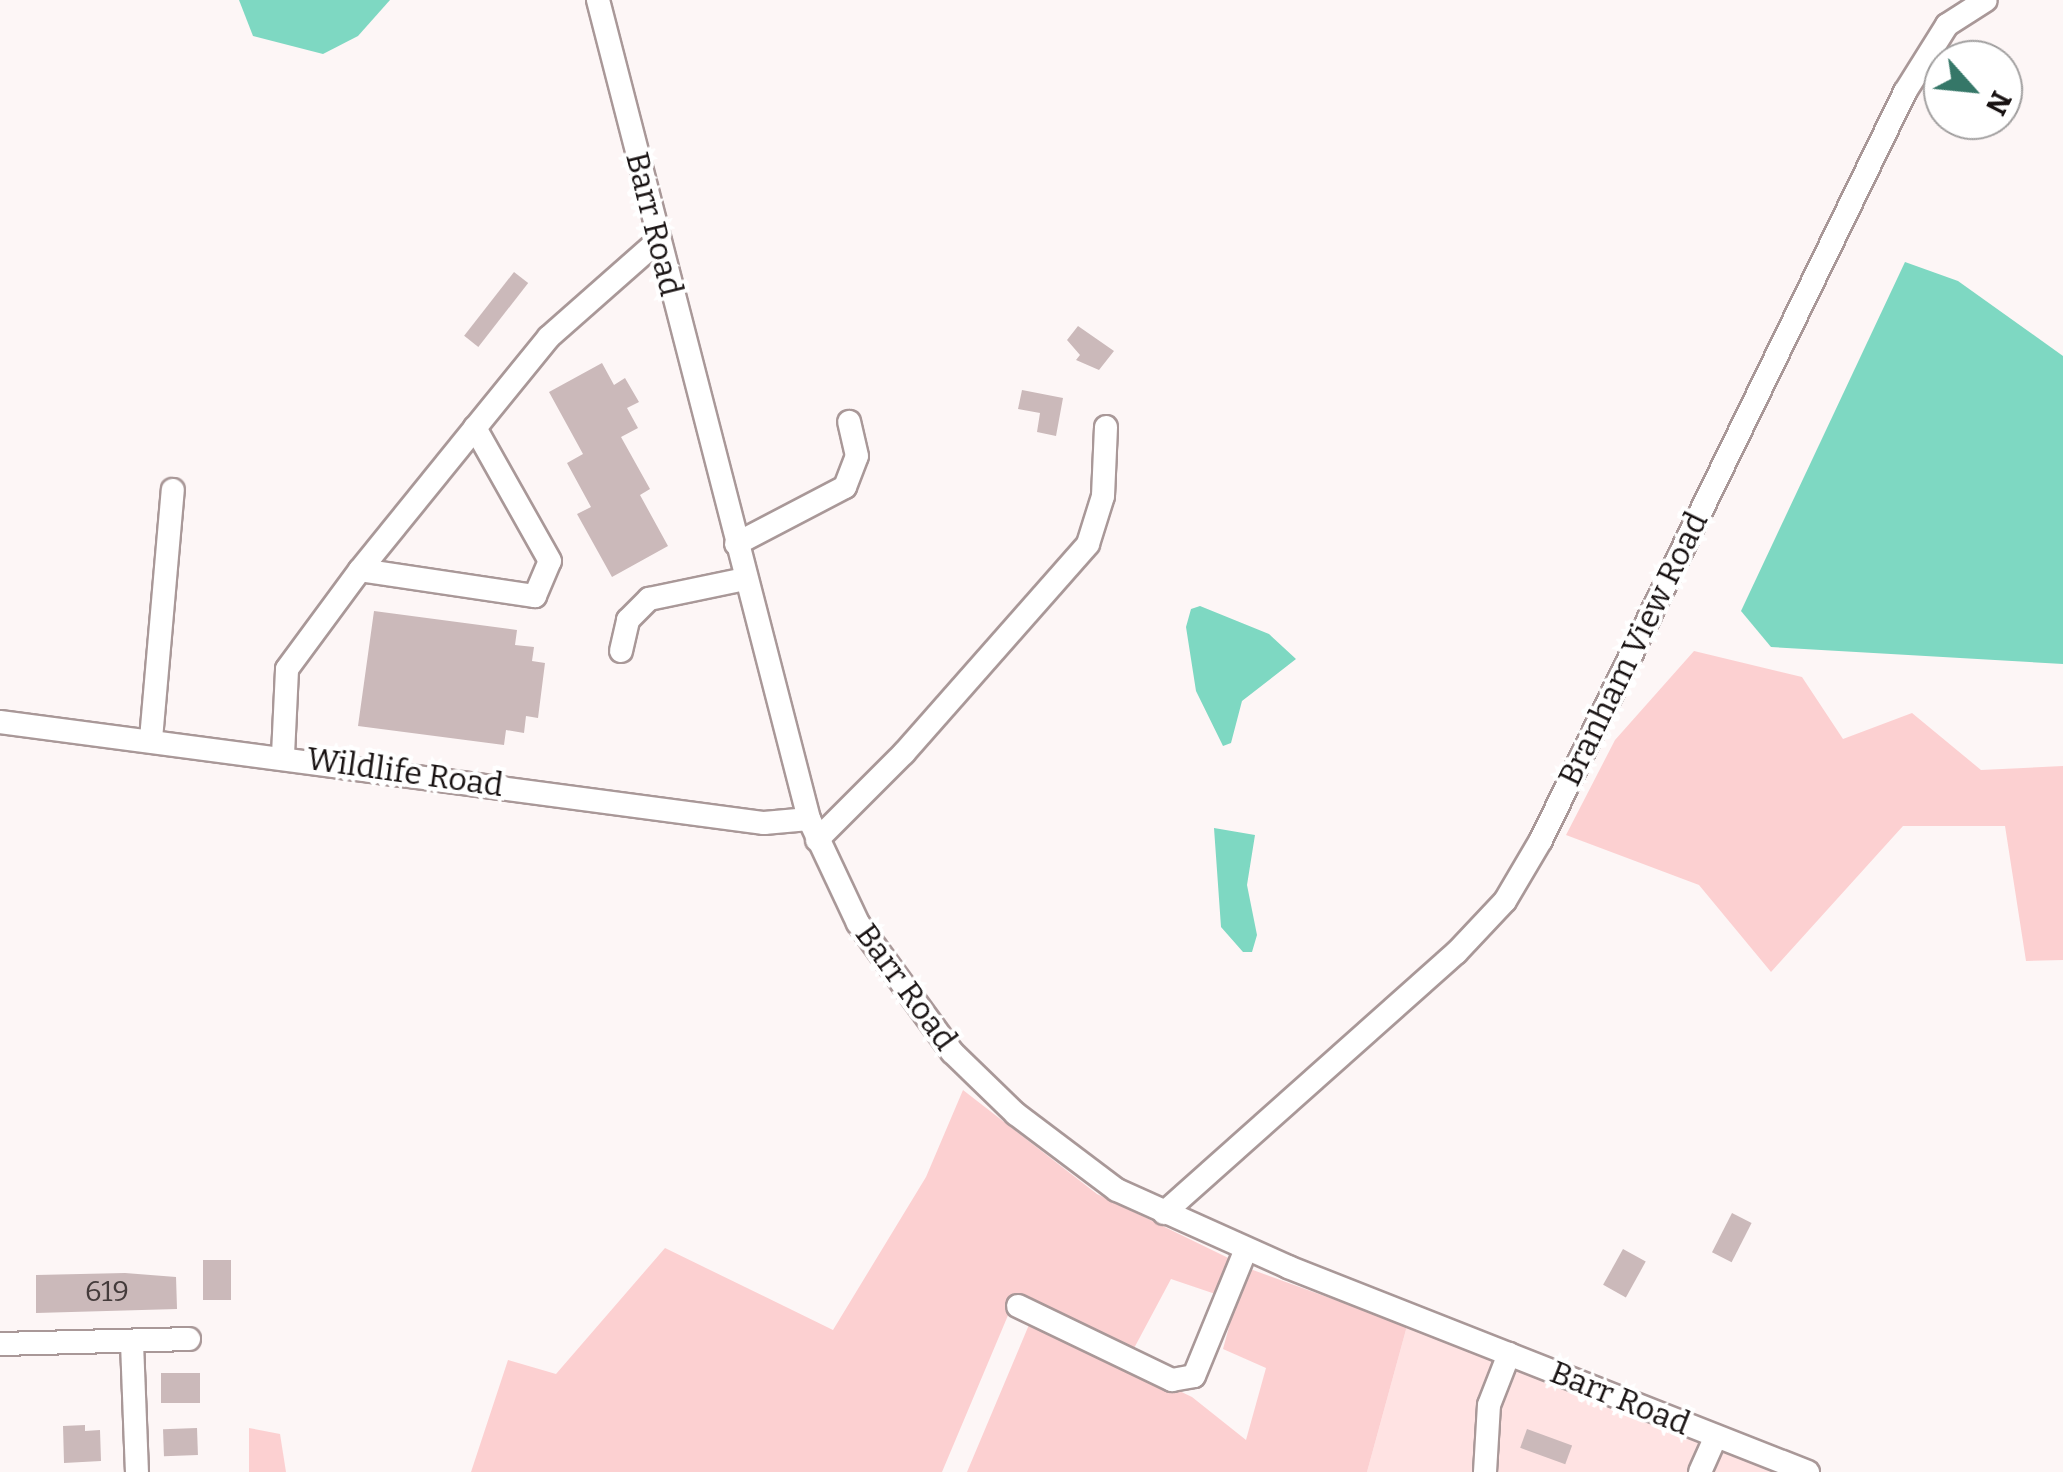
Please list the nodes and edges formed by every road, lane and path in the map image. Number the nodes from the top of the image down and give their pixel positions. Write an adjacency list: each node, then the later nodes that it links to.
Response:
1 (598, 0): 3 (street, Barr Road)
2 (1986, 0): 16 (street, Branham View Road)
3 (658, 241): 6 (street); 8 (street, Barr Road)
4 (849, 422): 8 (street)
5 (1106, 427): 15 (street)
6 (475, 428): 9 (street); 9 (street)
7 (173, 490): 13 (street)
8 (736, 544): 10 (street, Barr Road)
9 (360, 570): 14 (street)
10 (745, 579): 11 (street); 15 (street, Barr Road)
11 (621, 651)
12 (0, 722): 13 (street, Wildlife Road)
13 (151, 738): 14 (street, Wildlife Road)
14 (283, 755): 15 (street, Wildlife Road)
15 (812, 830): 16 (street, Barr Road)
16 (1164, 1213): 17 (street, Barr Road)
17 (1246, 1248): 18 (street); 22 (street, Barr Road)
18 (1018, 1306)
19 (189, 1339): 20 (street)
20 (132, 1343): 21 (street); 24 (street)
21 (0, 1344)
22 (1509, 1354): 23 (street, Barr Road); 25 (street)
23 (1716, 1436): 26 (street); 27 (street, Barr Road)
24 (137, 1472)
25 (1485, 1472)
26 (1700, 1472)
27 (1808, 1472)

